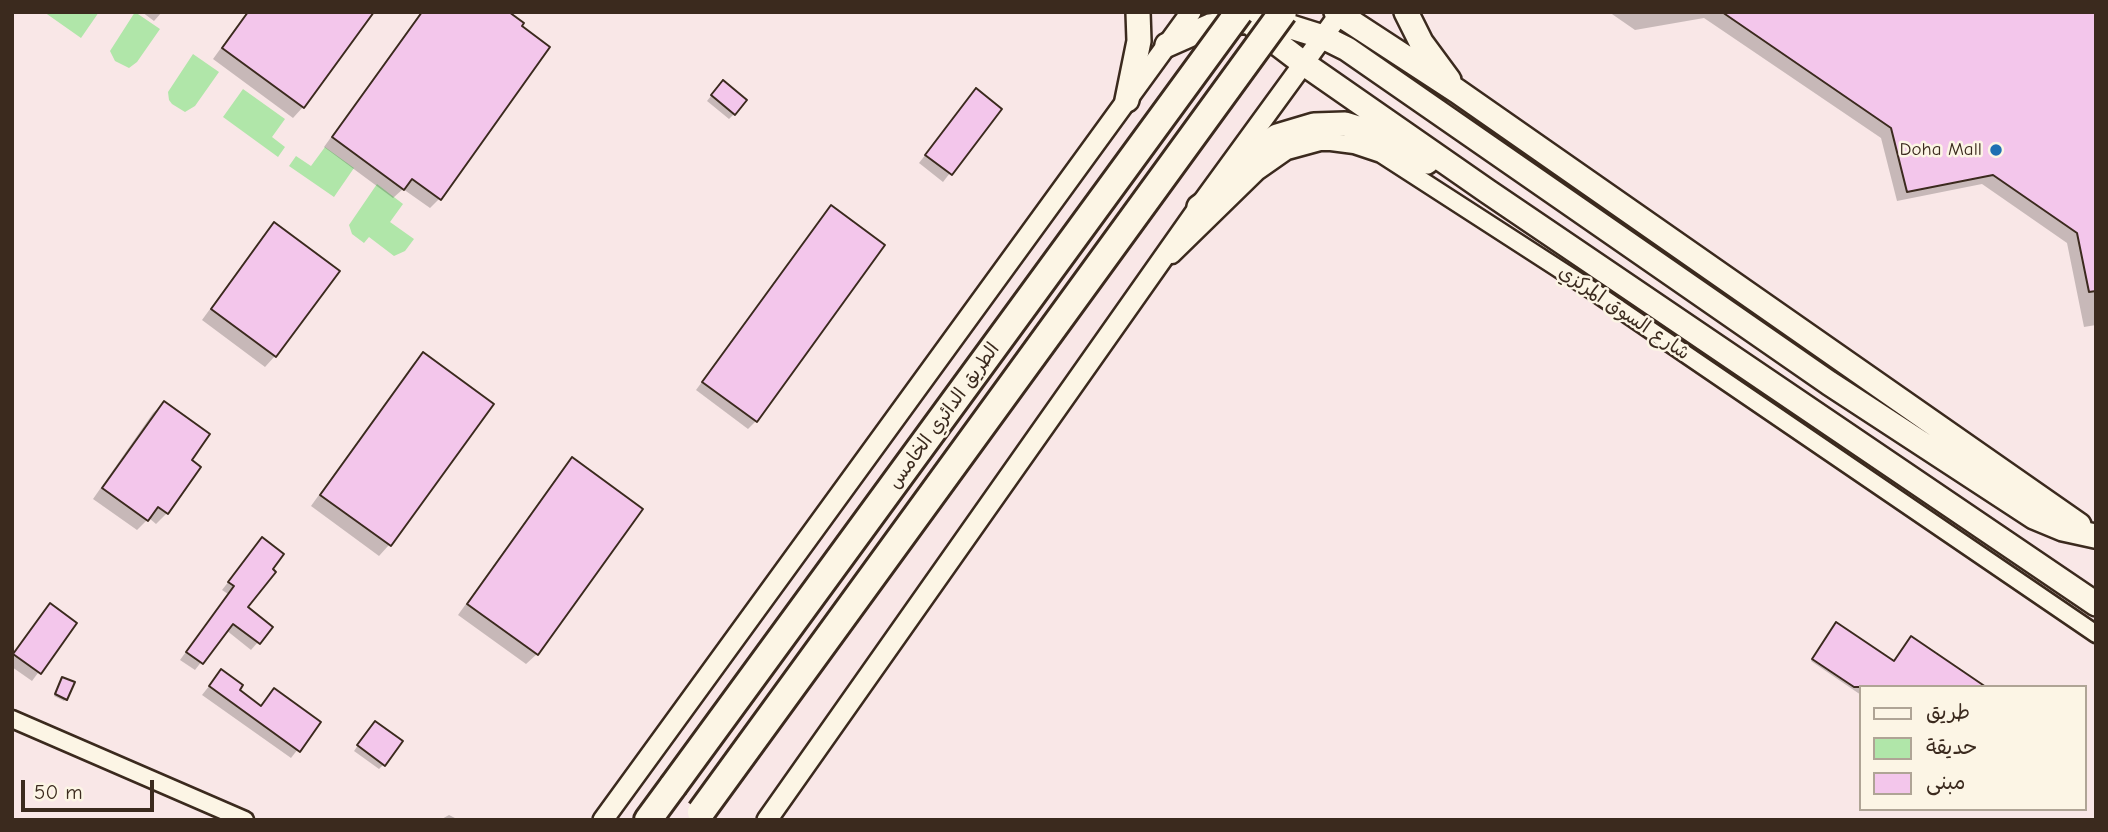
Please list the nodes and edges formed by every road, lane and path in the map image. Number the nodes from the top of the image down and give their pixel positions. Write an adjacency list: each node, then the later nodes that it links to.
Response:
1 (1138, 12): 11 (main road)
2 (1191, 12): 8 (street, الطريق الدائري الخامس)
3 (1283, 12): 24 (highway, الطريق الدائري الخامس, bridge)
4 (1406, 12): 10 (main road)
5 (1339, 13): 7 (street); 10 (main road)
6 (1241, 15): 7 (main road); 8 (main road); 9 (main road, شارع السوق المركزي); 23 (highway, الطريق الدائري الخامس, bridge)
7 (1322, 37): 9 (street); 15 (main road)
8 (1167, 45): 11 (street, الطريق الدائري الخامس)
9 (1303, 63): 12 (main road, شارع السوق المركزي); 13 (street)
10 (1457, 91): 15 (main road)
11 (1127, 100): 22 (street, الطريق الدائري الخامس)
12 (1487, 191): 13 (main road); 16 (main road, شارع السوق المركزي)
13 (1199, 207): 14 (street)
14 (1153, 274): 19 (street, شارع السوق المركزي); 25 (street)
15 (2095, 536)
16 (2054, 575): 17 (main road); 18 (main road, شارع السوق المركزي)
17 (2096, 585)
18 (2096, 604)
19 (2096, 634)
20 (12, 719): 21 (street)
21 (246, 820)
22 (603, 820)
23 (648, 820)
24 (696, 820)
25 (767, 820)

